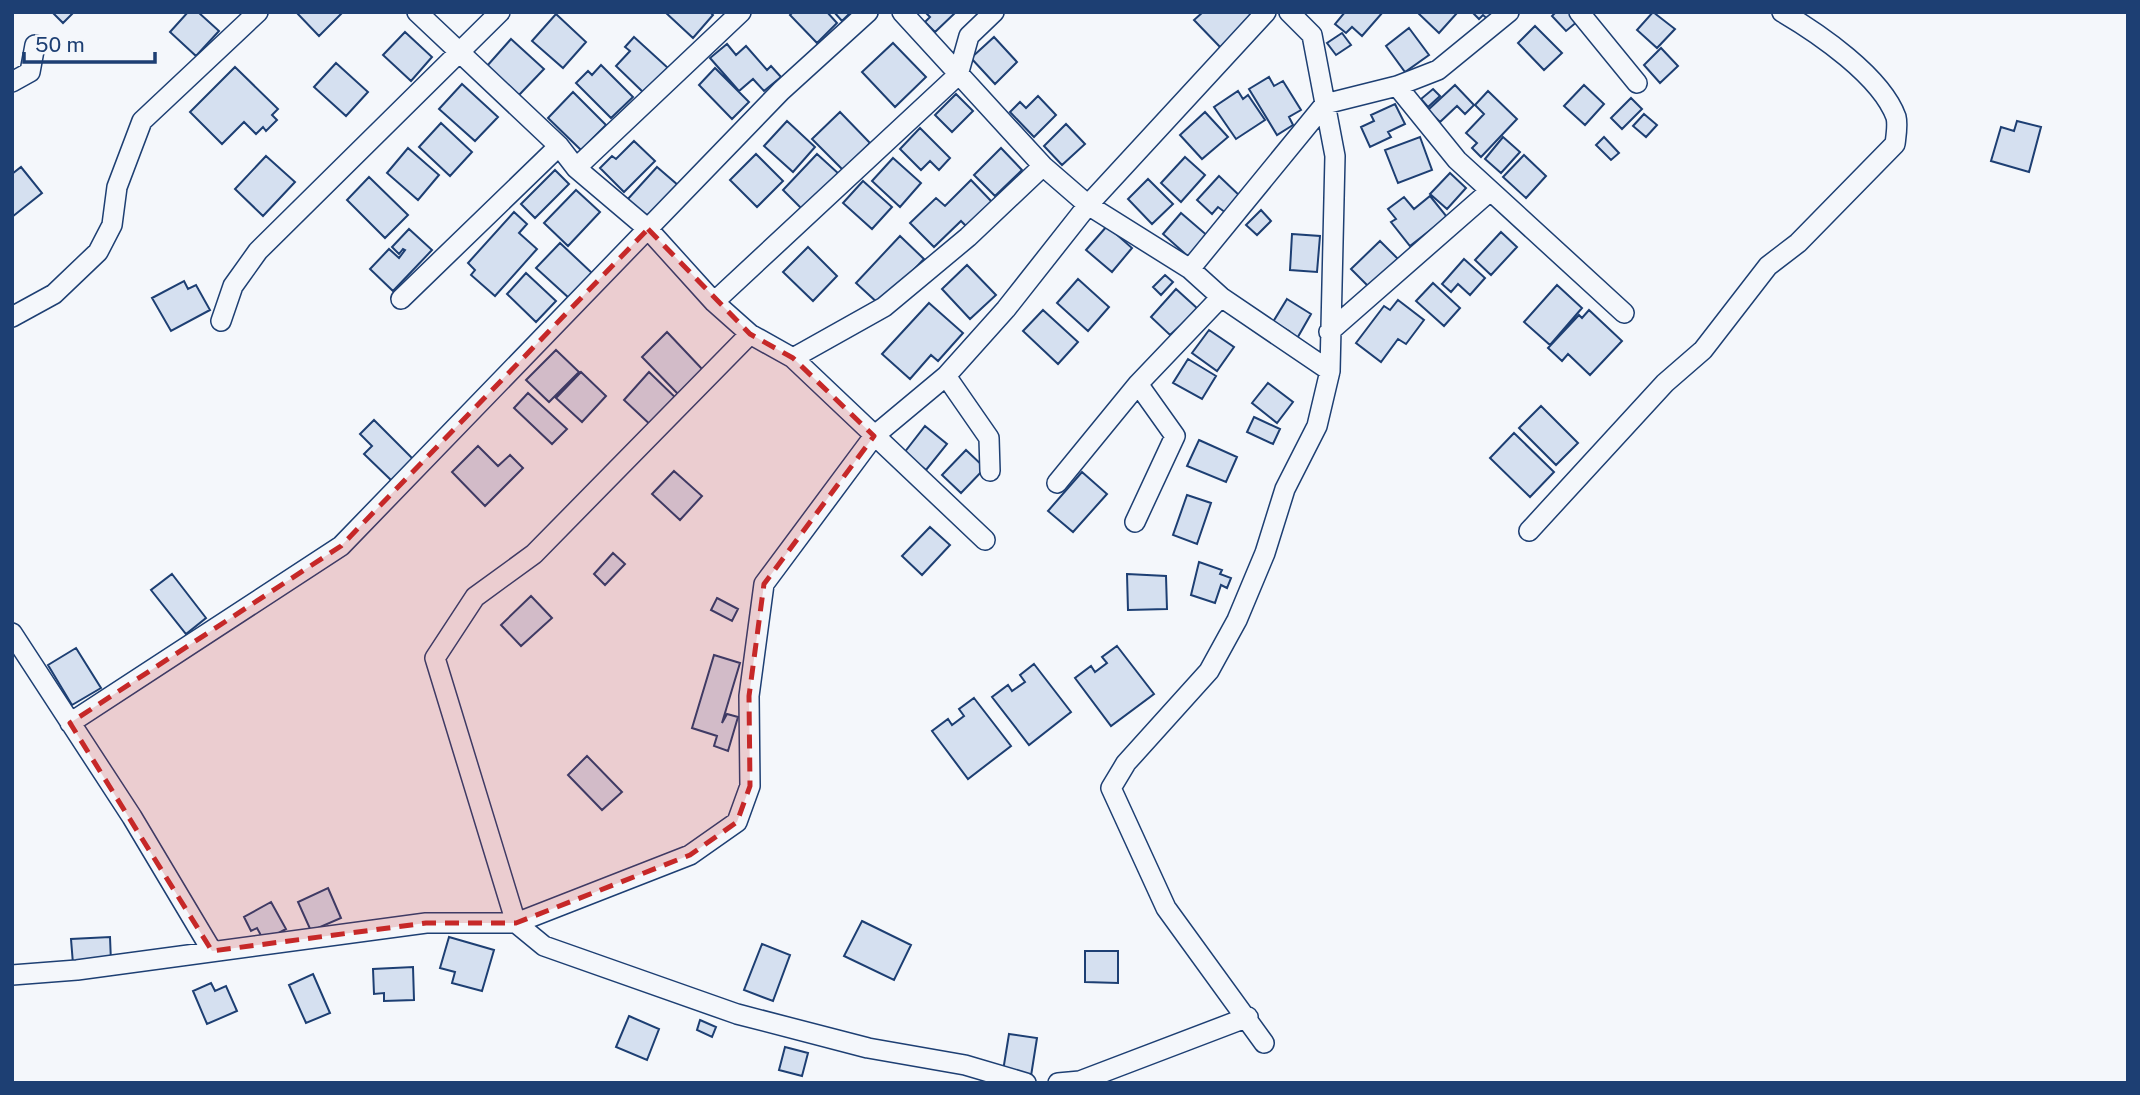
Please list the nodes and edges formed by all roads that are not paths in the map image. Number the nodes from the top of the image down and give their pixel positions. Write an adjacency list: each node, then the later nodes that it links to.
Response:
1 (258, 12): 31 (street)
2 (417, 12): 14 (street)
3 (500, 12): 14 (street)
4 (741, 12): 22 (street)
5 (868, 12): 25 (street)
6 (902, 12): 15 (street)
7 (995, 12): 15 (street)
8 (1266, 12): 24 (street)
9 (1289, 12): 19 (street)
10 (1509, 12): 18 (street)
11 (1579, 12): 17 (street)
12 (1782, 12): 43 (street)
13 (35, 45): 16 (street)
14 (459, 51): 20 (street); 32 (street)
15 (958, 75): 21 (street); 29 (street)
16 (12, 82)
17 (1637, 83)
18 (1397, 86): 19 (street); 23 (street)
19 (1325, 104): 26 (street); 33 (street)
20 (559, 146): 22 (street); 28 (street)
21 (1043, 166): 24 (street); 35 (street)
22 (576, 168): 25 (street)
23 (1490, 191): 30 (street); 33 (street)
24 (1088, 205): 26 (street); 37 (street)
25 (648, 229): 29 (street); 46 (street)
26 (1190, 269): 27 (street)
27 (1221, 297): 36 (street); 38 (street)
28 (401, 299)
29 (714, 302): 34 (street)
30 (1624, 313)
31 (12, 317)
32 (221, 321)
33 (1329, 332): 36 (street)
34 (750, 334): 35 (street); 47 (street)
35 (793, 358): 39 (street)
36 (1331, 371): 50 (street)
37 (946, 376): 39 (street); 40 (street)
38 (1138, 384): 41 (street); 42 (street)
39 (874, 436): 44 (street); 47 (street)
40 (990, 471)
41 (1057, 483)
42 (1135, 522)
43 (1530, 531)
44 (985, 540)
45 (12, 633): 46 (street)
46 (71, 723): 48 (street)
47 (516, 923): 48 (street); 52 (street)
48 (212, 951): 49 (street)
49 (12, 975)
50 (1248, 1017): 51 (street); 53 (street)
51 (1264, 1043)
52 (1026, 1083)
53 (1058, 1083)

